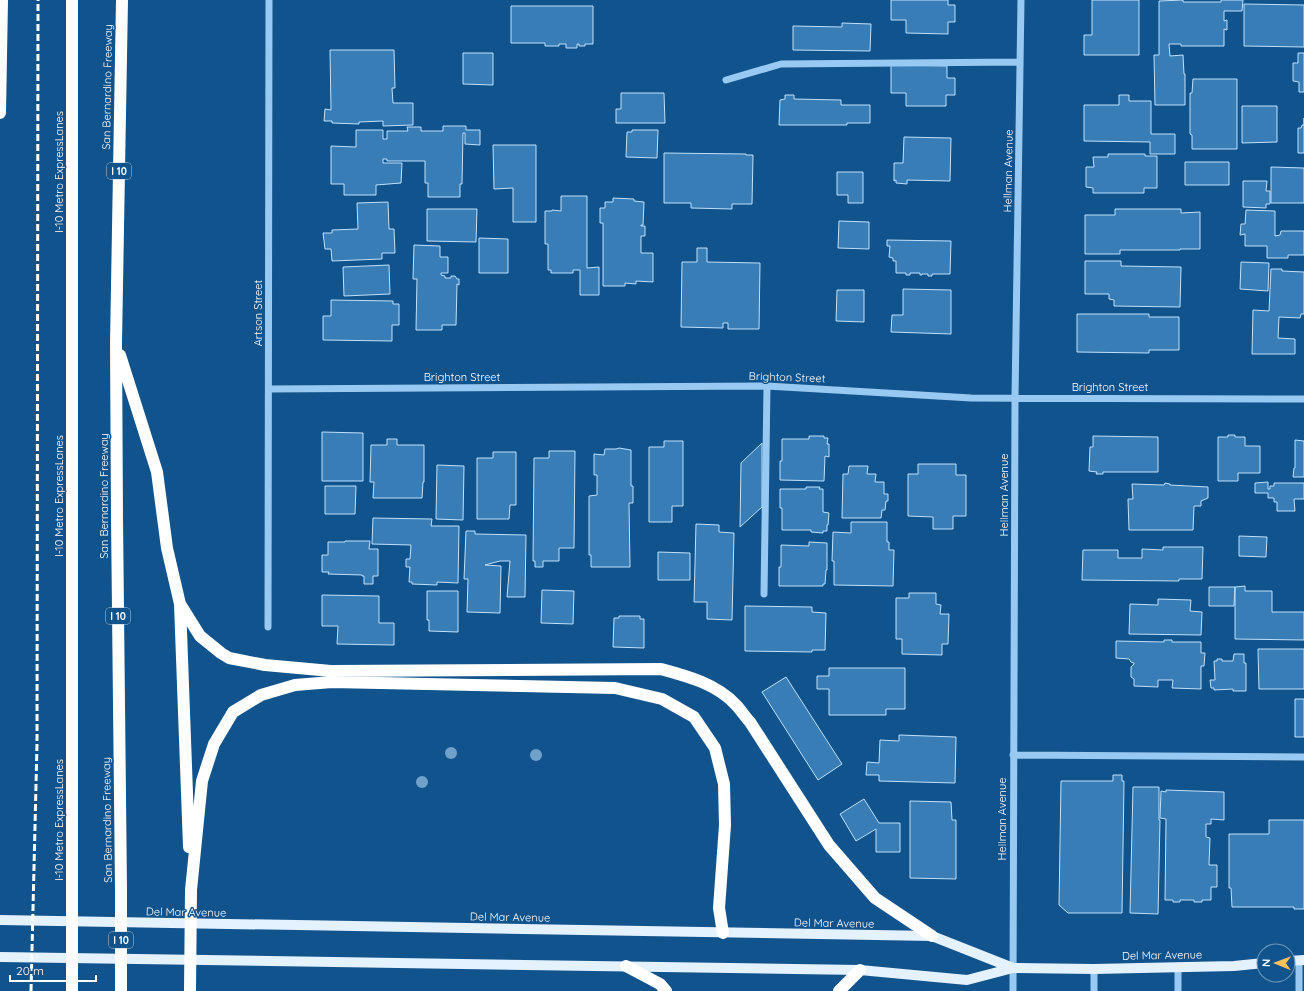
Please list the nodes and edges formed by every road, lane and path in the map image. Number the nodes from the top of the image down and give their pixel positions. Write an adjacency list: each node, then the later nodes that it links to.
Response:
1 (2, 0): 8 (highway)
2 (72, 0): 31 (highway, I-10 Metro ExpressLanes, bridge)
3 (122, 0): 9 (highway, San Bernardino Freeway / I 10)
4 (269, 0): 11 (street, Artson Street)
5 (1021, 0): 6 (street, Hellman Avenue)
6 (1020, 62): 7 (street); 12 (street, Hellman Avenue)
7 (726, 80)
8 (0, 113)
9 (116, 343): 15 (highway); 32 (highway, San Bernardino Freeway / I 10, bridge)
10 (767, 386): 11 (street, Brighton Street); 12 (street, Brighton Street); 14 (street)
11 (269, 389): 16 (street, Artson Street)
12 (1015, 398): 13 (street, Brighton Street); 17 (street, Hellman Avenue)
13 (1304, 399)
14 (764, 594)
15 (180, 604): 19 (highway); 22 (highway)
16 (268, 627)
17 (1013, 755): 18 (street); 28 (street, Hellman Avenue)
18 (1304, 757)
19 (191, 890): 21 (highway); 33 (highway, bridge)
20 (0, 920): 21 (main road, Del Mar Avenue)
21 (722, 933): 22 (main road, Del Mar Avenue)
22 (932, 936): 28 (main road, Del Mar Avenue)
23 (0, 957): 26 (main road, Del Mar Avenue)
24 (1301, 960): 39 (street)
25 (1256, 964): 27 (main road, Del Mar Avenue)
26 (626, 966): 30 (main road, Del Mar Avenue); 34 (highway)
27 (1178, 966): 29 (main road, Del Mar Avenue); 38 (street)
28 (1013, 968): 29 (main road, Del Mar Avenue); 30 (main road, Del Mar Avenue); 36 (street, Hellman Avenue)
29 (1094, 969): 37 (street)
30 (860, 970): 35 (highway)
31 (72, 991)
32 (121, 991)
33 (190, 991)
34 (666, 991)
35 (839, 991)
36 (1012, 991)
37 (1094, 991)
38 (1178, 991)
39 (1299, 991)

